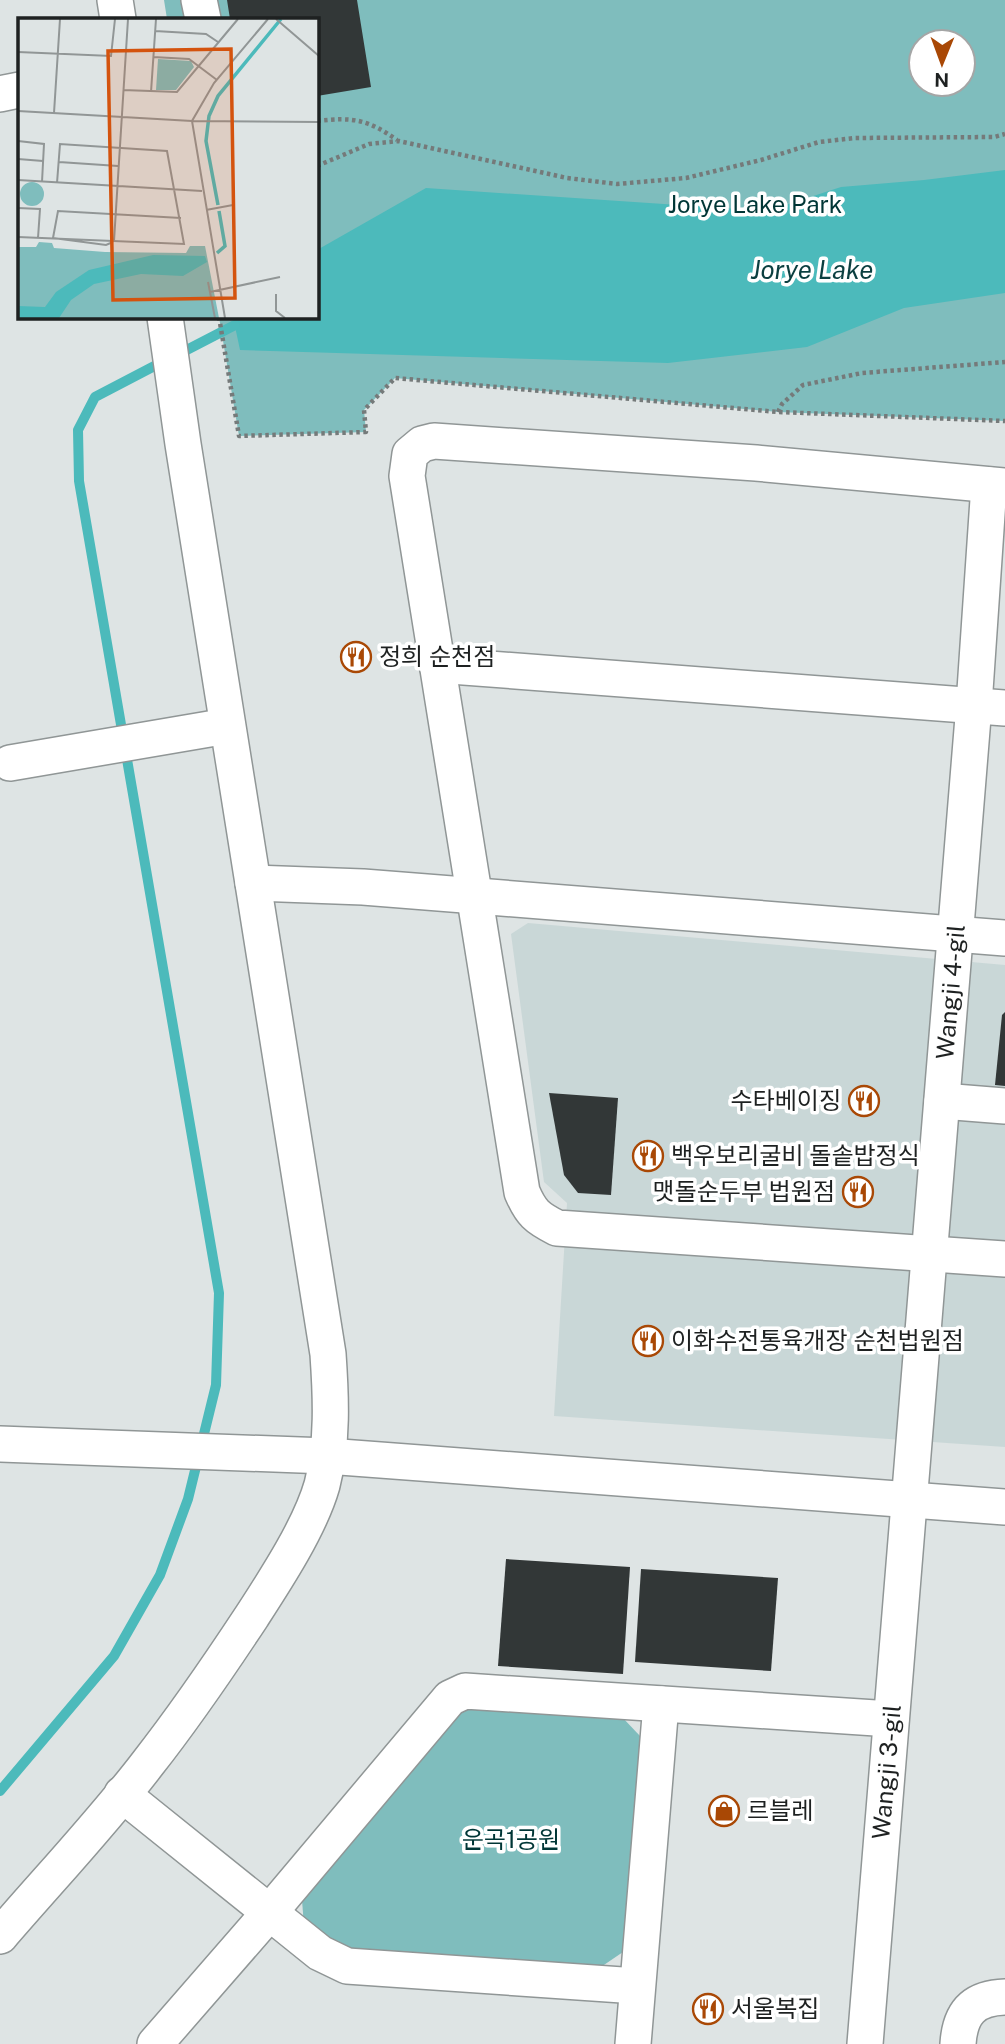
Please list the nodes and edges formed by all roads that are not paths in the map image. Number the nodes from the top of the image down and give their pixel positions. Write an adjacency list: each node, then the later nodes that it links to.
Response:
1 (115, 0): 3 (street)
2 (199, 0): 4 (street)
3 (118, 18)
4 (202, 18)
5 (18, 90): 6 (street)
6 (0, 93)
7 (165, 319): 11 (street)
8 (1000, 480): 9 (street); 10 (street, Wangji 4-gil)
9 (437, 665): 10 (street); 14 (street)
10 (990, 707): 15 (street, Wangji 4-gil)
11 (227, 726): 12 (street); 13 (street)
12 (10, 763)
13 (253, 883): 14 (street); 22 (street)
14 (474, 896): 15 (street); 19 (street)
15 (955, 934): 16 (street); 17 (street, Wangji 4-gil)
16 (1005, 938)
17 (942, 1101): 18 (street); 19 (street, Wangji 4-gil)
18 (1005, 1107)
19 (929, 1253): 20 (street); 23 (street, Wangji 4-gil)
20 (1005, 1259)
21 (0, 1444): 22 (street)
22 (327, 1456): 23 (street); 27 (street)
23 (909, 1499): 24 (street); 26 (street, Wangji 3-gil)
24 (1005, 1507)
25 (661, 1704): 26 (street); 28 (street); 30 (street)
26 (891, 1719): 34 (street, Wangji 3-gil)
27 (122, 1794): 28 (street); 29 (street)
28 (269, 1913): 30 (street); 32 (street)
29 (0, 1936)
30 (637, 1986): 33 (street)
31 (1005, 1997): 35 (street)
32 (155, 2044)
33 (633, 2044)
34 (865, 2044)
35 (958, 2044)

